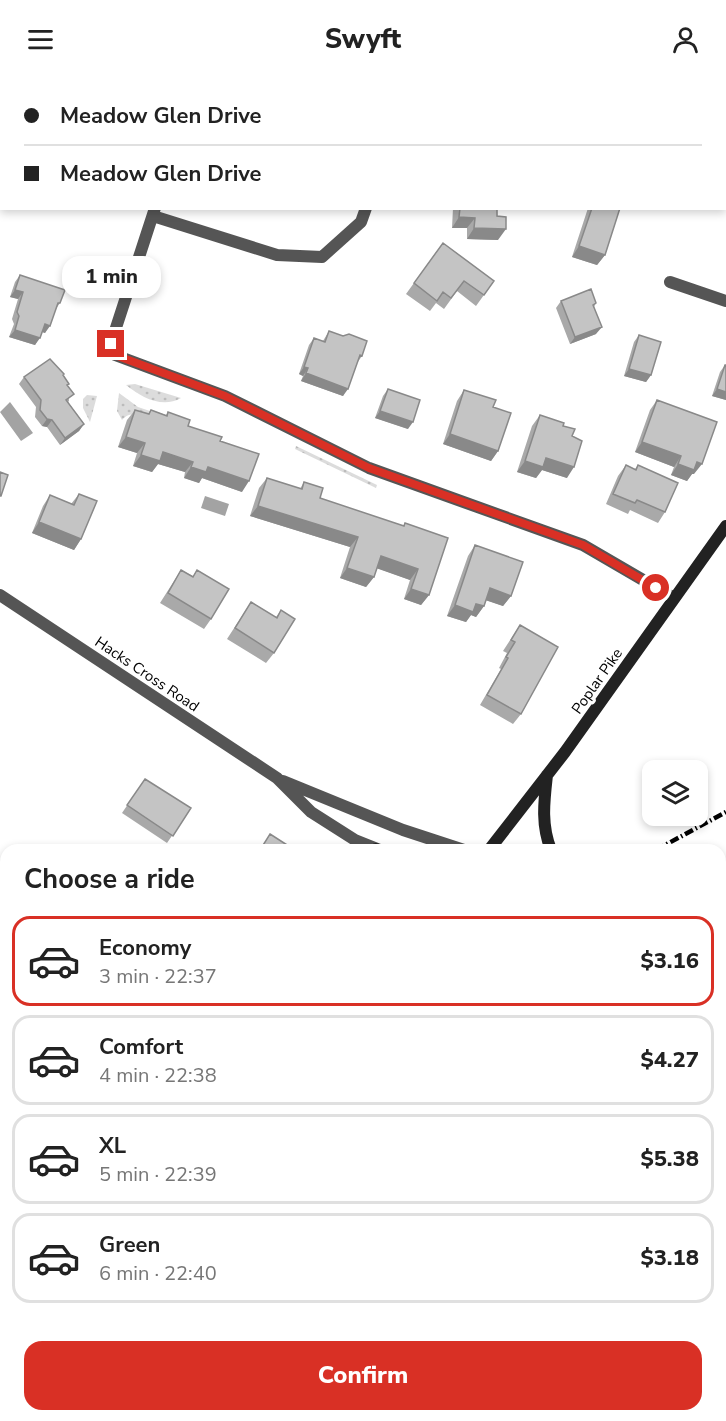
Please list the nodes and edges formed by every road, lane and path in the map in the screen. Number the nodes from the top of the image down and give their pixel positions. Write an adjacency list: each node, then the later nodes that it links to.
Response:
1 (365, 210): 2 (street)
2 (154, 212): 7 (street)
3 (670, 282): 4 (street)
4 (726, 301)
5 (726, 526): 7 (main road, Poplar Pike)
6 (0, 595): 9 (street, Hacks Cross Road)
7 (674, 598): 8 (main road, Poplar Pike)
8 (547, 774): 12 (main road, Poplar Pike); 13 (main road)
9 (277, 778): 10 (street, Hacks Cross Road); 11 (street, Hacks Cross Road)
10 (364, 844)
11 (446, 844)
12 (494, 844)
13 (548, 844)

